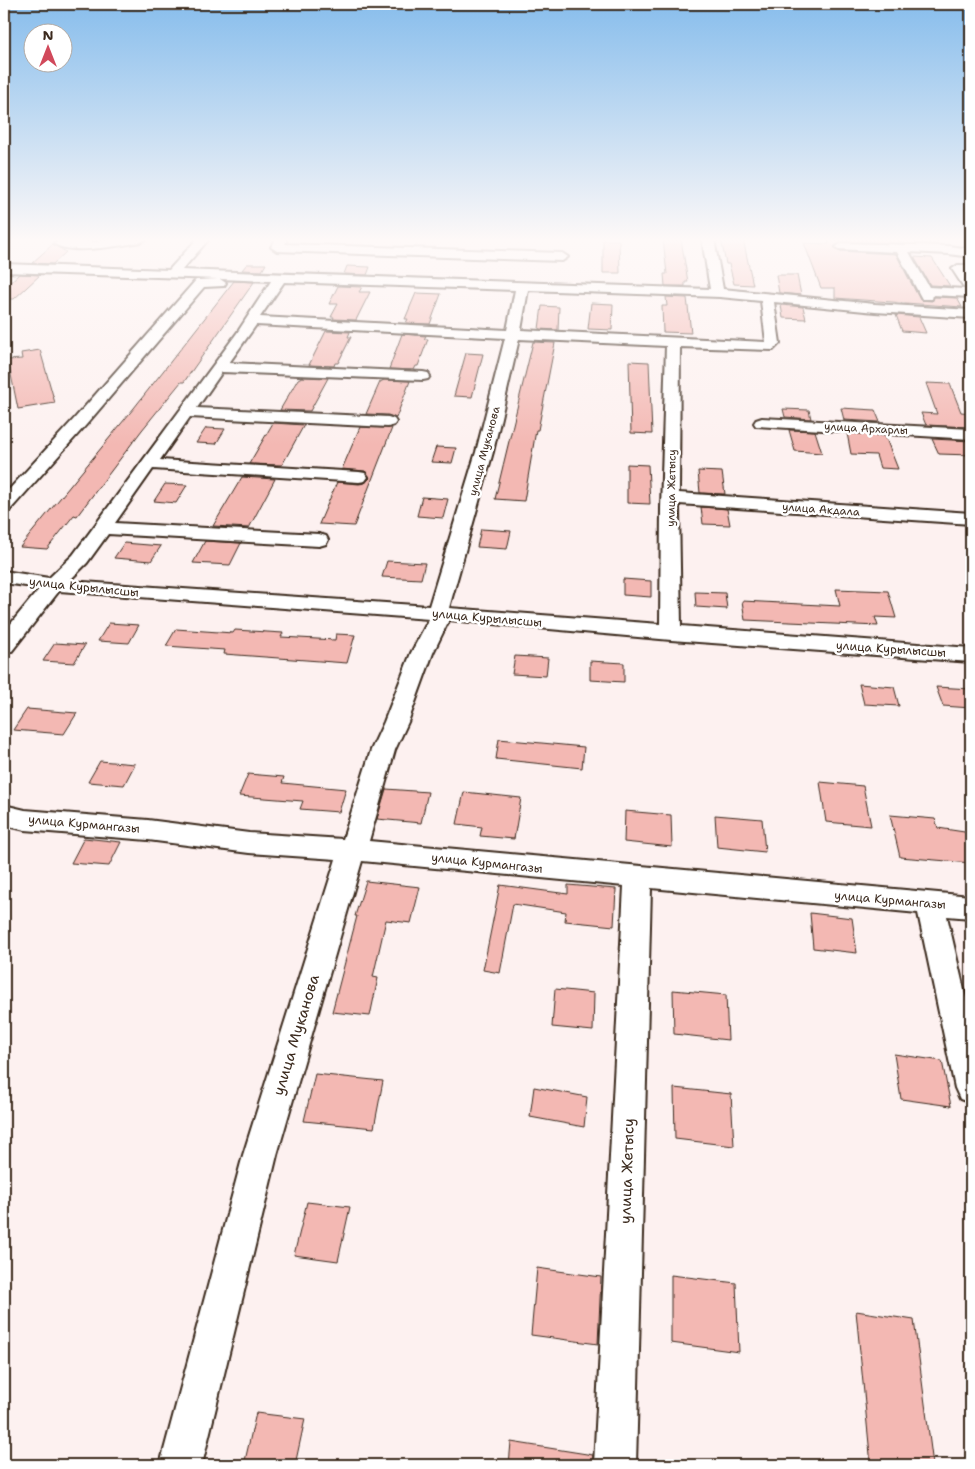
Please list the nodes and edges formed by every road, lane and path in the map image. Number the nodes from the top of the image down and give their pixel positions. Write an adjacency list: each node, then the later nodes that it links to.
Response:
1 (178, 308): 19 (street)
2 (261, 308): 7 (street)
3 (519, 308): 8 (street, улица Муканова)
4 (768, 308): 9 (street)
5 (852, 308): 6 (street)
6 (971, 314)
7 (253, 321): 8 (street); 10 (street)
8 (515, 334): 9 (street); 25 (street, улица Муканова)
9 (673, 342): 18 (street, улица Жетысу)
10 (217, 368): 11 (street); 12 (street)
11 (423, 376)
12 (186, 412): 13 (street); 16 (street)
13 (388, 422)
14 (762, 423): 15 (street, улица Архарлы)
15 (971, 434)
16 (149, 464): 17 (street); 21 (street)
17 (359, 477)
18 (670, 498): 20 (street, улица Акдала); 26 (street, улица Жетысу)
19 (4, 506)
20 (971, 519)
21 (103, 528): 22 (street); 24 (street)
22 (318, 540)
23 (4, 577): 24 (street, улица Курылысшы)
24 (53, 585): 25 (street, улица Курылысшы); 27 (street)
25 (439, 614): 26 (street, улица Курылысшы); 30 (street, улица Муканова)
26 (672, 633): 28 (street, улица Курылысшы)
27 (4, 646)
28 (971, 656)
29 (4, 815): 30 (street, улица Курмангазы)
30 (353, 850): 31 (street, улица Курмангазы); 35 (street, улица Муканова)
31 (638, 878): 32 (street, улица Курмангазы); 36 (street, улица Жетысу)
32 (930, 904): 33 (street, улица Курмангазы); 34 (street)
33 (971, 908)
34 (971, 1088)
35 (181, 1465)
36 (615, 1465)

